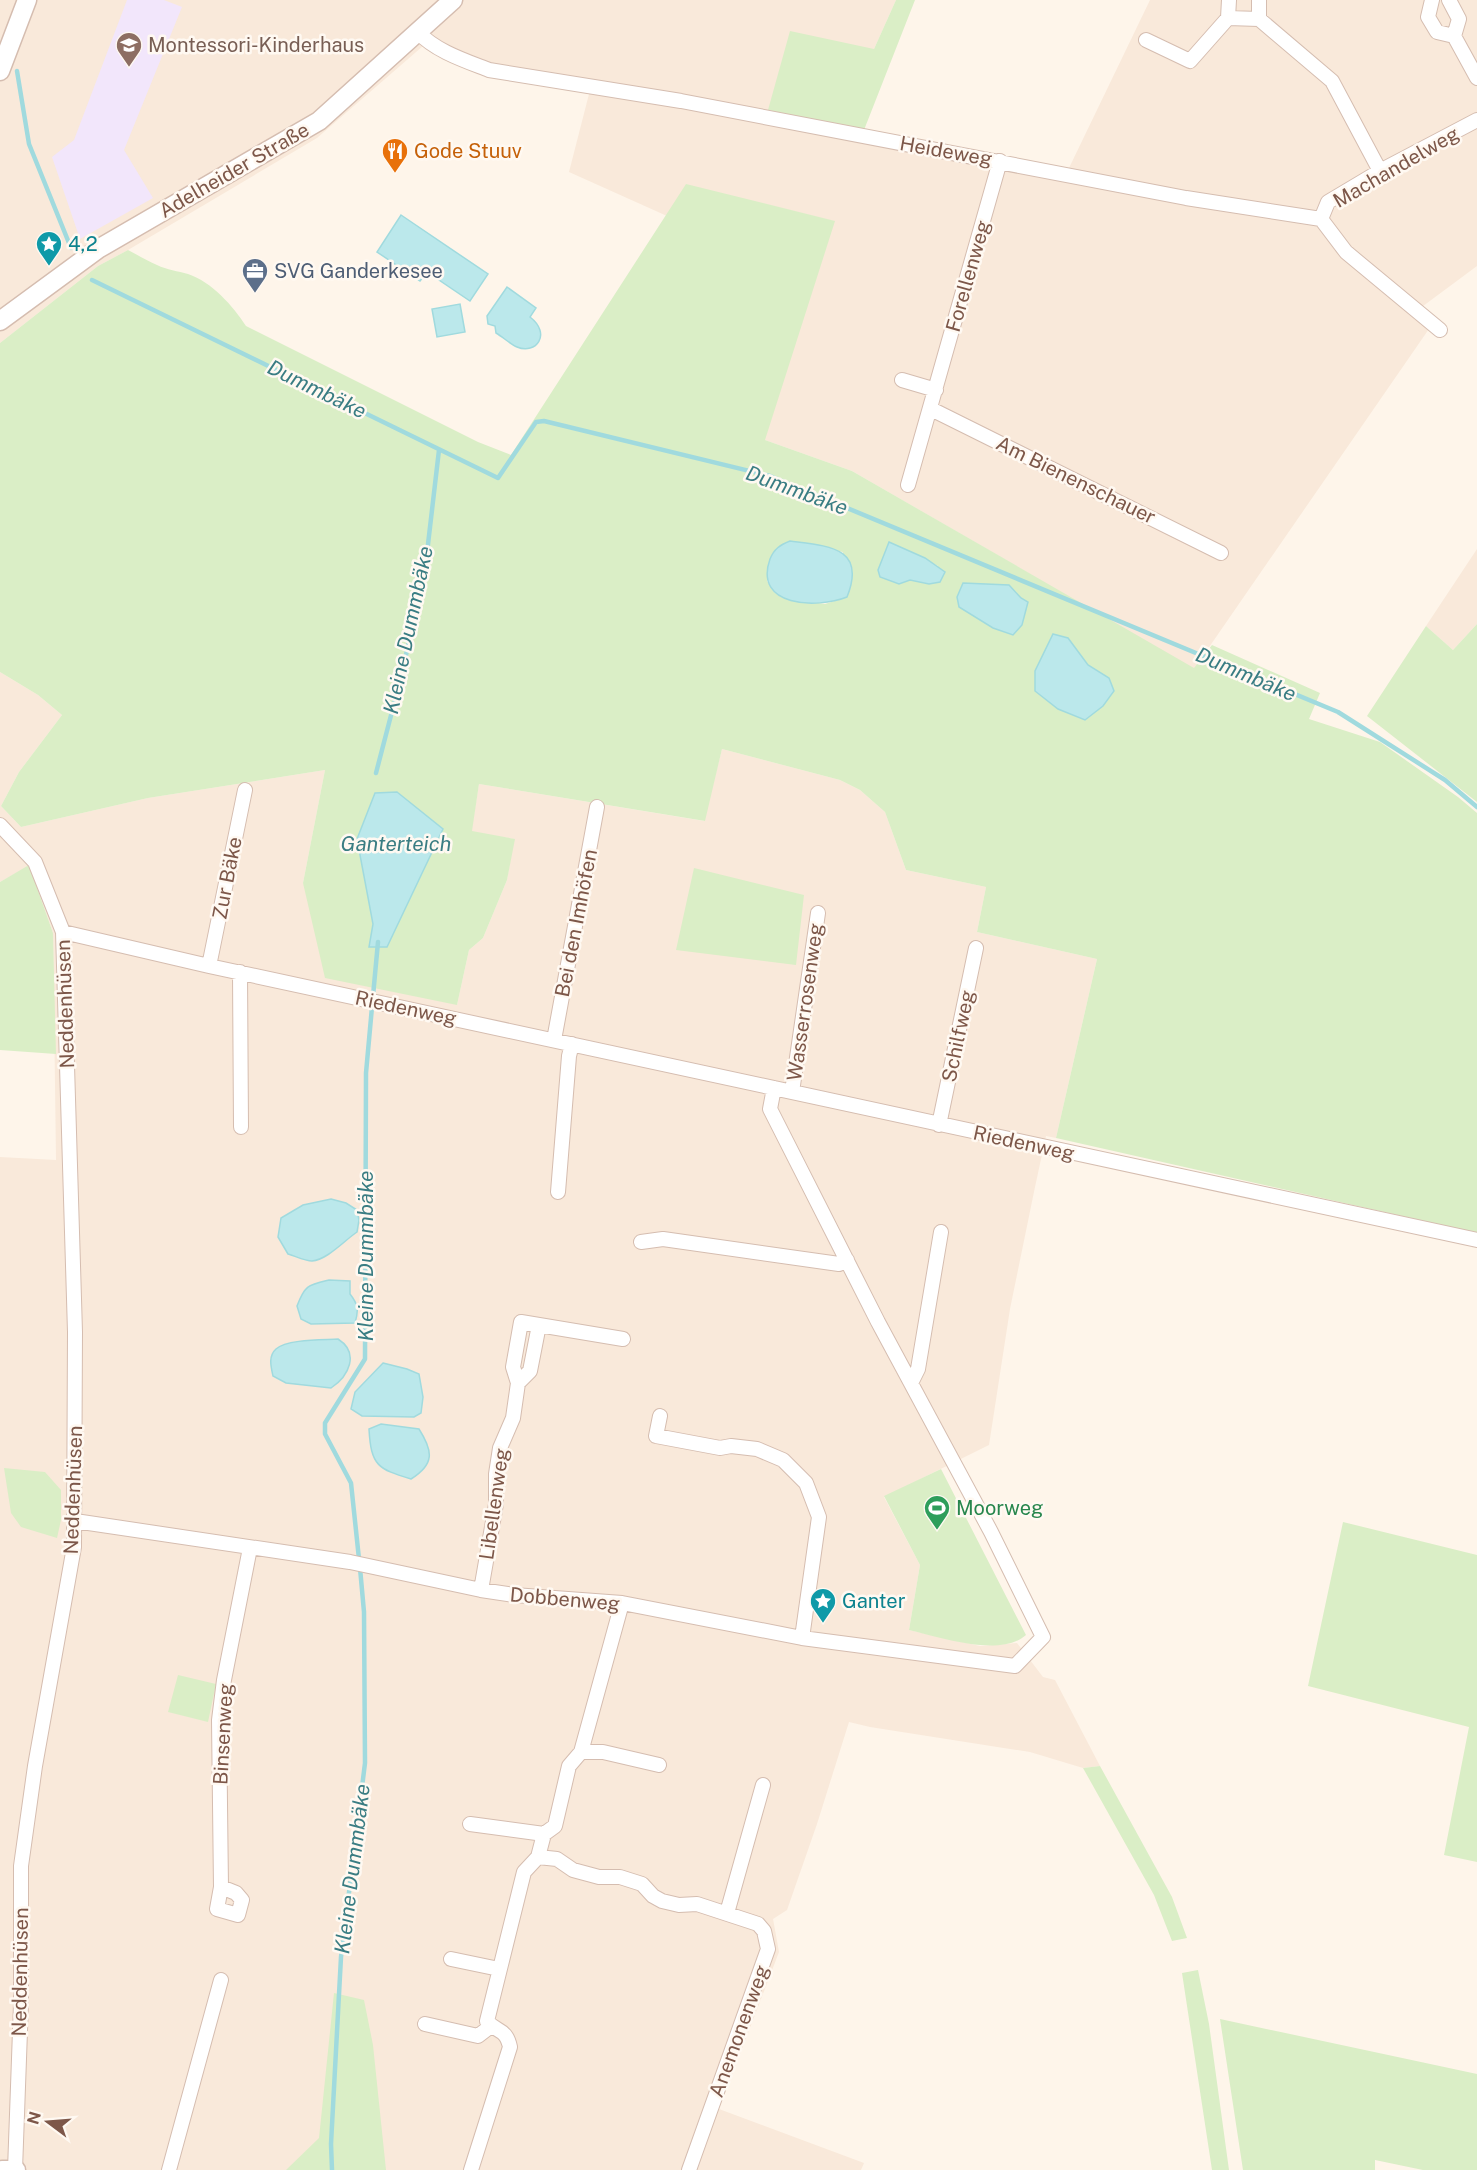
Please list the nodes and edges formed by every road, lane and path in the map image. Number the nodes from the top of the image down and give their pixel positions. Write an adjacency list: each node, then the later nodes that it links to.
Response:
1 (27, 0): 9 (street)
2 (453, 0): 10 (street, Adelheider Straße)
3 (1229, 0): 7 (street)
4 (1259, 0): 8 (street)
5 (1432, 0): 11 (street)
6 (1449, 0): 11 (street)
7 (1228, 18): 8 (street); 12 (street)
8 (1259, 18): 17 (street)
9 (7, 32): 13 (street)
10 (418, 32): 16 (street, Heideweg); 19 (street, Adelheider Straße)
11 (1454, 36): 14 (street)
12 (1146, 40)
13 (0, 71)
14 (1477, 78)
15 (1477, 120): 17 (street, Machandelweg)
16 (1000, 161): 18 (street, Heideweg); 22 (street, Forellenweg)
17 (1380, 171): 18 (street, Machandelweg)
18 (1321, 219): 20 (street)
19 (0, 321)
20 (1440, 330)
21 (902, 380): 22 (street)
22 (936, 390): 23 (street, Forellenweg)
23 (931, 409): 24 (street, Forellenweg); 25 (street, Am Bienenschauer)
24 (908, 485)
25 (1221, 553)
26 (245, 790): 32 (street, Zur Bäke)
27 (597, 807): 34 (street, Bei den Imhöfen)
28 (0, 825): 30 (street, Neddenhüsen)
29 (818, 913): 37 (street, Wasserrosenweg)
30 (63, 932): 32 (street, Riedenweg); 48 (street, Neddenhüsen)
31 (976, 948): 38 (street, Schilfweg)
32 (209, 966): 33 (street, Riedenweg)
33 (240, 972): 34 (street, Riedenweg); 39 (street)
34 (554, 1040): 35 (street, Riedenweg)
35 (572, 1044): 36 (street, Riedenweg); 40 (street)
36 (774, 1088): 37 (street, Riedenweg); 44 (street)
37 (792, 1092): 38 (street, Riedenweg)
38 (939, 1125): 42 (street, Riedenweg)
39 (241, 1127)
40 (558, 1192)
41 (941, 1232): 46 (street)
42 (1477, 1240)
43 (641, 1242): 44 (street)
44 (847, 1260): 46 (street)
45 (623, 1340): 50 (street, Libellenweg)
46 (910, 1383): 52 (street, Dobbenweg)
47 (660, 1416): 52 (street)
48 (75, 1521): 49 (street, Dobbenweg); 67 (street, Neddenhüsen)
49 (250, 1548): 50 (street, Dobbenweg); 59 (street, Binsenweg)
50 (481, 1590): 51 (street, Dobbenweg)
51 (622, 1603): 52 (street, Dobbenweg); 53 (street)
52 (802, 1638)
53 (582, 1752): 54 (street); 57 (street)
54 (659, 1765)
55 (763, 1785): 60 (street)
56 (470, 1824): 57 (street)
57 (544, 1834): 58 (street)
58 (538, 1857): 60 (street, Anemonenweg); 62 (street)
59 (221, 1887)
60 (727, 1913): 70 (street, Anemonenweg)
61 (451, 1959): 62 (street)
62 (499, 1969): 65 (street)
63 (221, 1980): 68 (street)
64 (425, 2024): 65 (street)
65 (491, 2026): 69 (street)
66 (2, 2170): 67 (street)
67 (15, 2170)
68 (169, 2170)
69 (471, 2170)
70 (689, 2170)

